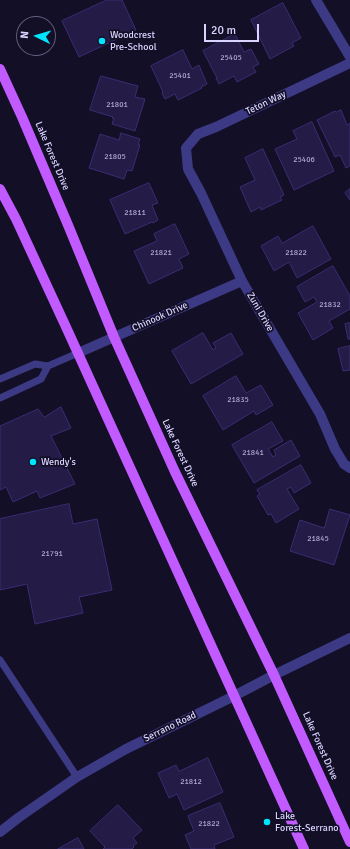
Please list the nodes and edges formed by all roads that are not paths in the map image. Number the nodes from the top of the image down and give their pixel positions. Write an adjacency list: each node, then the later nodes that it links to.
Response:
1 (316, 0): 2 (street)
2 (350, 57)
3 (350, 63): 5 (street, Teton Way)
4 (0, 69): 8 (main road, Lake Forest Drive)
5 (186, 148): 7 (street, Zuni Drive)
6 (0, 189): 9 (main road)
7 (242, 281): 8 (street, Chinook Drive); 13 (street, Zuni Drive)
8 (114, 337): 9 (street, Chinook Drive); 16 (main road, Lake Forest Drive)
9 (78, 353): 10 (lane); 17 (main road)
10 (48, 366): 11 (lane); 12 (lane)
11 (0, 379)
12 (0, 398)
13 (350, 468)
14 (350, 638): 16 (street, Serrano Road)
15 (0, 660): 18 (lane)
16 (274, 675): 17 (street, Serrano Road); 20 (main road, Lake Forest Drive)
17 (234, 696): 18 (street, Serrano Road); 21 (main road)
18 (77, 777): 19 (street, Serrano Road)
19 (0, 832)
20 (350, 842)
21 (304, 849)

